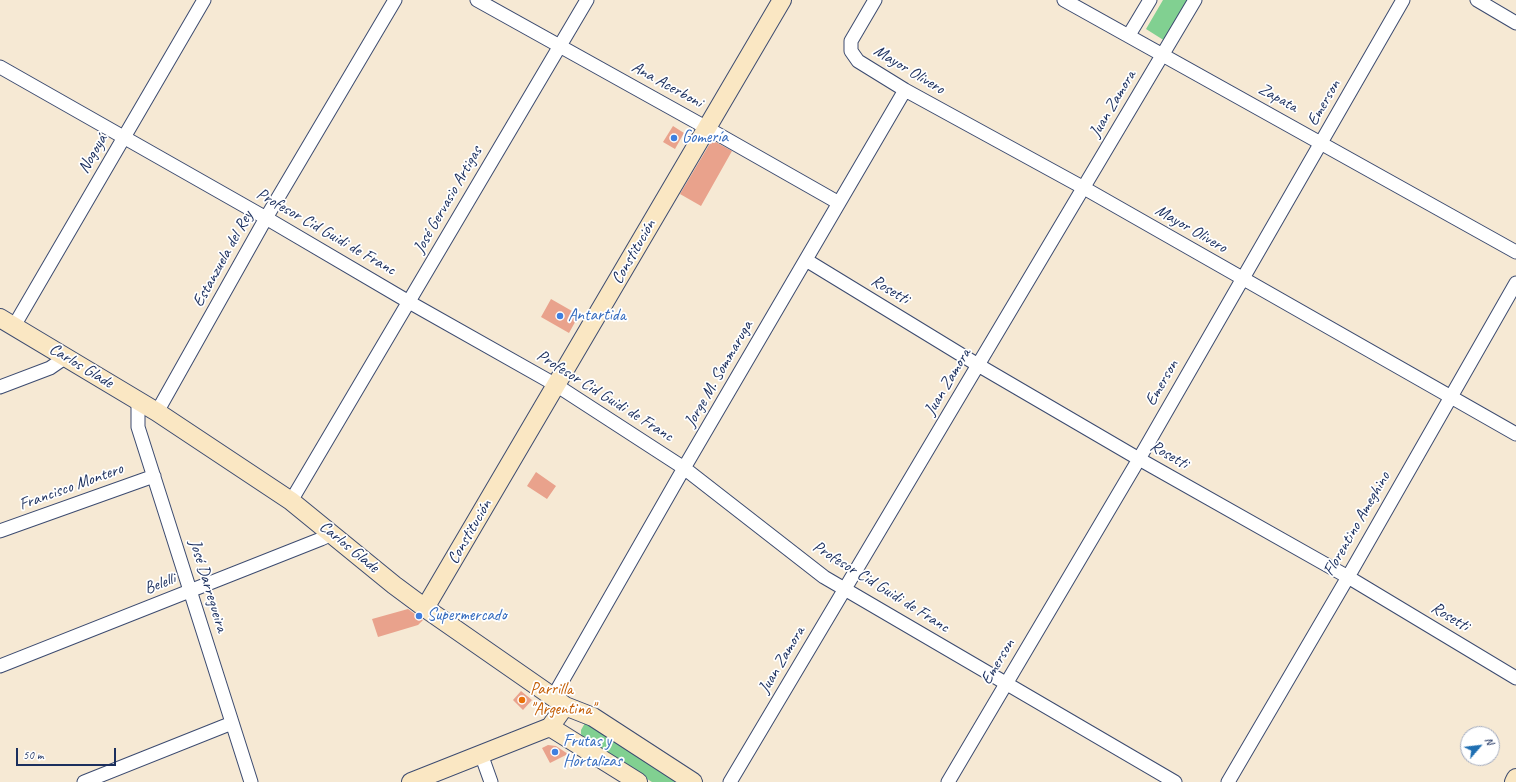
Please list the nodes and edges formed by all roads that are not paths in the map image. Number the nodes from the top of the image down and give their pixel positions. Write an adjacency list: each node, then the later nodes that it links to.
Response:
1 (204, 0): 19 (street, Nogoyá)
2 (395, 0): 23 (street, Estanzuela del Rey)
3 (476, 0): 14 (street, Ana Acerboni)
4 (587, 0): 14 (street, José Gervasio Artigas)
5 (782, 0): 18 (street, Constitución)
6 (875, 0): 17 (street, Mayor Olivero)
7 (1064, 0): 13 (street, Zapata)
8 (1150, 0): 13 (street)
9 (1195, 0): 15 (street, Juan Zamora)
10 (1403, 0): 20 (street, Emerson)
11 (1477, 0): 12 (street)
12 (1516, 23)
13 (1129, 35): 15 (street, Zapata)
14 (559, 47): 18 (street, Ana Acerboni); 28 (street, José Gervasio Artigas)
15 (1163, 56): 20 (street, Zapata); 21 (street, Juan Zamora)
16 (0, 67): 19 (street, Profesor Cid Guidi de Franc)
17 (905, 90): 21 (street, Mayor Olivero); 22 (street, Jorge M. Sommaruga)
18 (707, 128): 22 (street, Ana Acerboni); 32 (street, Constitución)
19 (123, 137): 23 (street, Profesor Cid Guidi de Franc); 29 (street, Nogoyá)
20 (1322, 143): 24 (street, Zapata); 26 (street, Emerson)
21 (1084, 188): 26 (street, Mayor Olivero); 31 (street, Juan Zamora)
22 (838, 203): 25 (street, Jorge M. Sommaruga)
23 (266, 218): 28 (street, Profesor Cid Guidi de Franc); 36 (street, Estanzuela del Rey)
24 (1516, 252)
25 (806, 260): 31 (street, Rosetti); 39 (street, Jorge M. Sommaruga)
26 (1242, 279): 34 (street, Mayor Olivero); 38 (street, Emerson)
27 (1516, 283): 34 (street, Florentino Ameghino)
28 (410, 302): 32 (street, Profesor Cid Guidi de Franc); 41 (street, José Gervasio Artigas)
29 (7, 322): 30 (street, Carlos Glade)
30 (66, 357): 33 (street); 35 (street, Carlos Glade)
31 (978, 365): 38 (street, Rosetti); 45 (street, Juan Zamora)
32 (556, 385): 39 (street, Profesor Cid Guidi de Franc); 47 (street, Constitución)
33 (0, 387)
34 (1451, 398): 37 (street, Mayor Olivero); 44 (street, Florentino Ameghino)
35 (138, 400): 36 (street, Carlos Glade); 40 (street, José Darregueira)
36 (157, 412): 41 (street, Carlos Glade)
37 (1516, 434)
38 (1139, 459): 44 (street, Rosetti); 50 (street, Emerson)
39 (684, 468): 45 (street, Profesor Cid Guidi de Franc); 51 (street, Jorge M. Sommaruga)
40 (154, 476): 42 (street, Francisco Montero); 46 (street, José Darregueira)
41 (291, 501): 43 (street, Carlos Glade)
42 (0, 532)
43 (332, 534): 46 (street, Belelli); 47 (street, Carlos Glade)
44 (1348, 577): 49 (street, Rosetti); 65 (street, Florentino Ameghino)
45 (845, 590): 50 (street, Profesor Cid Guidi de Franc); 62 (street, Juan Zamora)
46 (191, 591): 48 (street, Belelli); 52 (street, José Darregueira)
47 (425, 608): 51 (street, Carlos Glade)
48 (0, 666)
49 (1516, 678)
50 (1006, 684): 63 (street, Emerson); 64 (street, Profesor Cid Guidi de Franc)
51 (559, 702): 53 (street); 61 (street, Carlos Glade)
52 (232, 723): 56 (street); 57 (street, José Darregueira)
53 (550, 727): 54 (street); 60 (street)
54 (481, 754): 58 (street); 59 (street)
55 (1516, 778): 66 (street)
56 (84, 782)
57 (251, 782)
58 (411, 782)
59 (491, 782)
60 (638, 782)
61 (693, 782)
62 (730, 782)
63 (948, 782)
64 (1175, 782)
65 (1228, 782)
66 (1514, 782)

